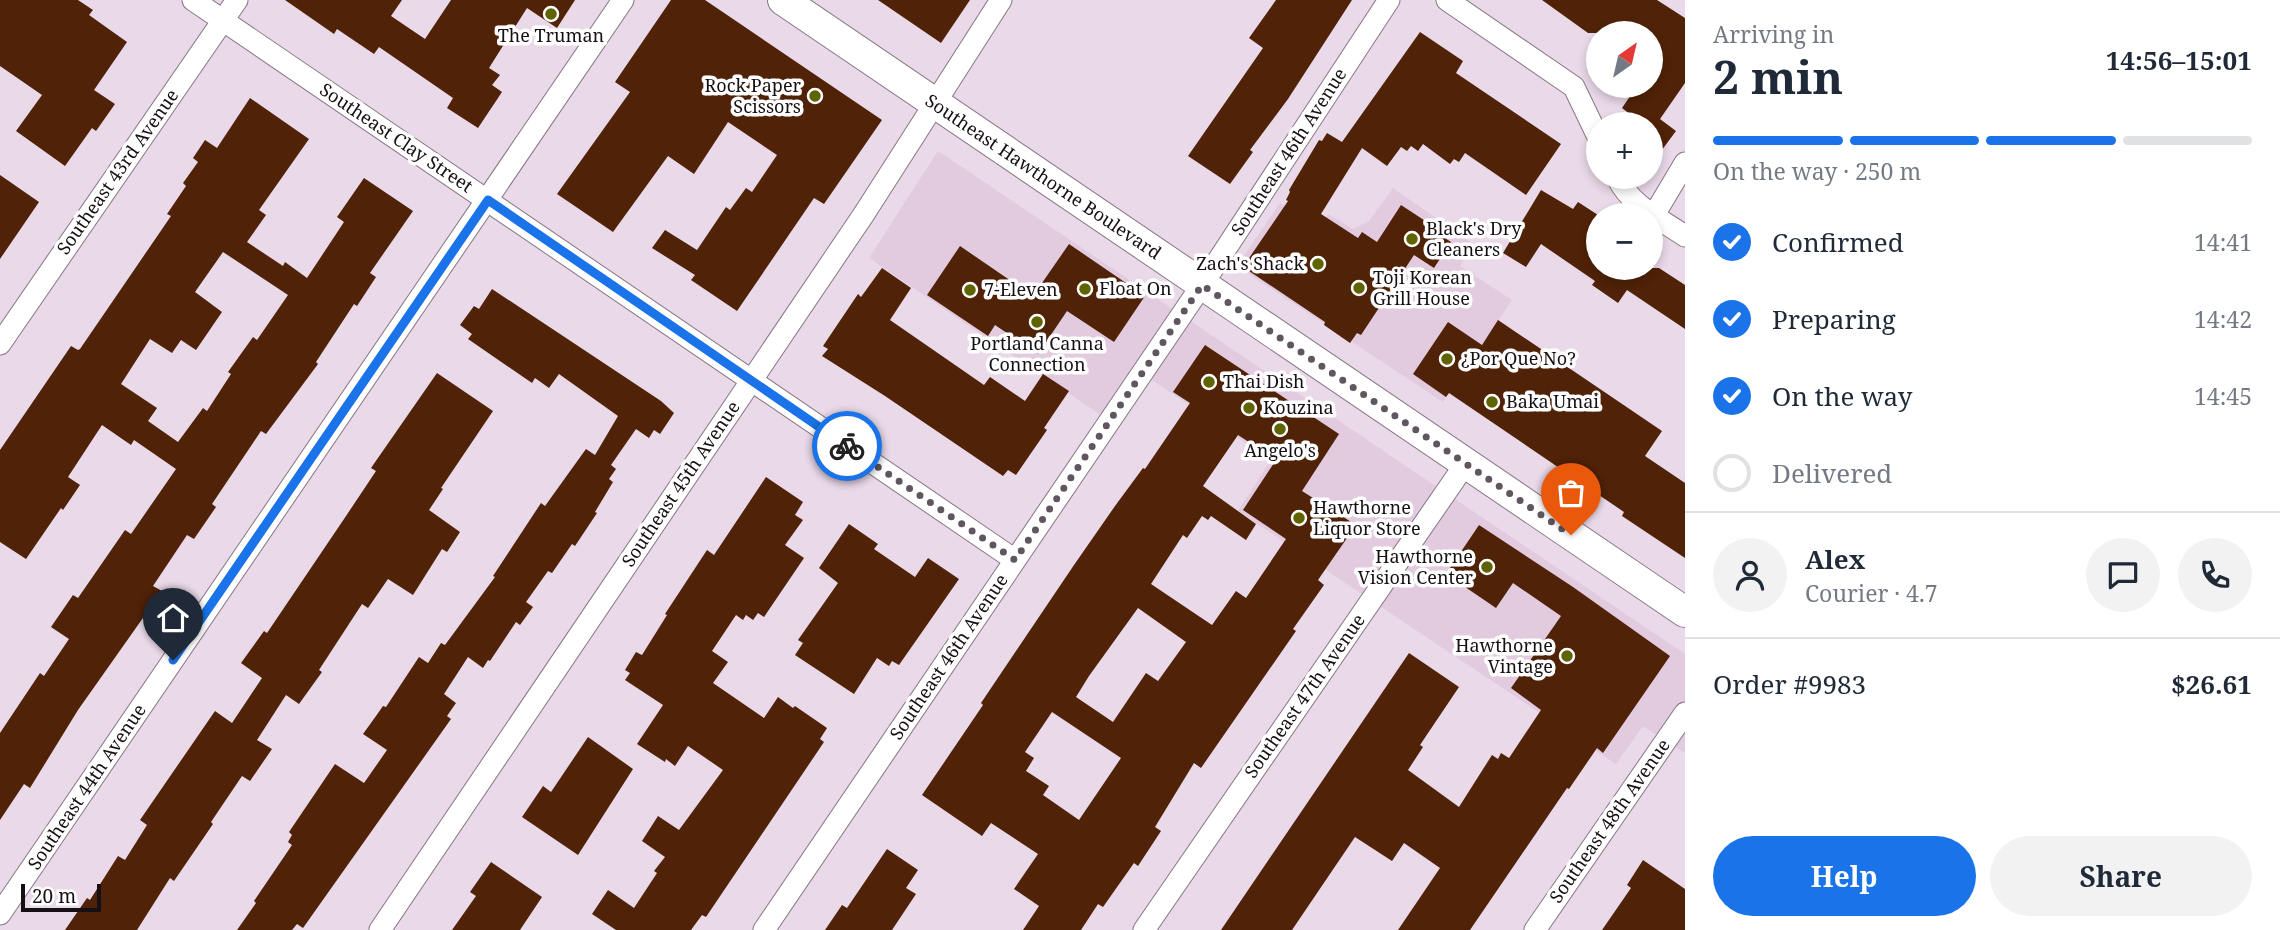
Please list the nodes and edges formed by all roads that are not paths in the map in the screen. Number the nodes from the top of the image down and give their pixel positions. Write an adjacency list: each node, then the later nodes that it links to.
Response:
1 (193, 0): 8 (street, Southeast Clay Street)
2 (237, 0): 8 (street, Southeast 43rd Avenue)
3 (623, 0): 13 (street, Southeast 44th Avenue)
4 (783, 0): 9 (main road, Southeast Hawthorne Boulevard)
5 (1001, 0): 9 (street, Southeast 45th Avenue)
6 (1389, 0): 18 (street, Southeast 46th Avenue)
7 (1447, 0): 10 (street)
8 (223, 20): 13 (street, Southeast Clay Street); 19 (street, Southeast 43rd Avenue)
9 (935, 103): 18 (main road, Southeast Hawthorne Boulevard); 20 (street, Southeast 45th Avenue)
10 (1586, 112)
11 (1685, 163): 15 (street)
12 (1623, 189): 14 (street)
13 (488, 200): 20 (street, Southeast Clay Street); 25 (street, Southeast 44th Avenue)
14 (1639, 203)
15 (1661, 203)
16 (1663, 221): 17 (street)
17 (1685, 236)
18 (1202, 285): 21 (main road, Southeast Hawthorne Boulevard); 22 (street, Southeast 46th Avenue)
19 (0, 344)
20 (751, 380): 22 (street, Southeast Clay Street); 26 (street, Southeast 45th Avenue)
21 (1466, 463): 23 (main road, Southeast Hawthorne Boulevard); 28 (street, Southeast 47th Avenue)
22 (1015, 560): 27 (street, Southeast 46th Avenue)
23 (1685, 612)
24 (1685, 713): 29 (street, Southeast 48th Avenue)
25 (0, 914)
26 (380, 930)
27 (764, 930)
28 (1144, 930)
29 (1535, 930)

